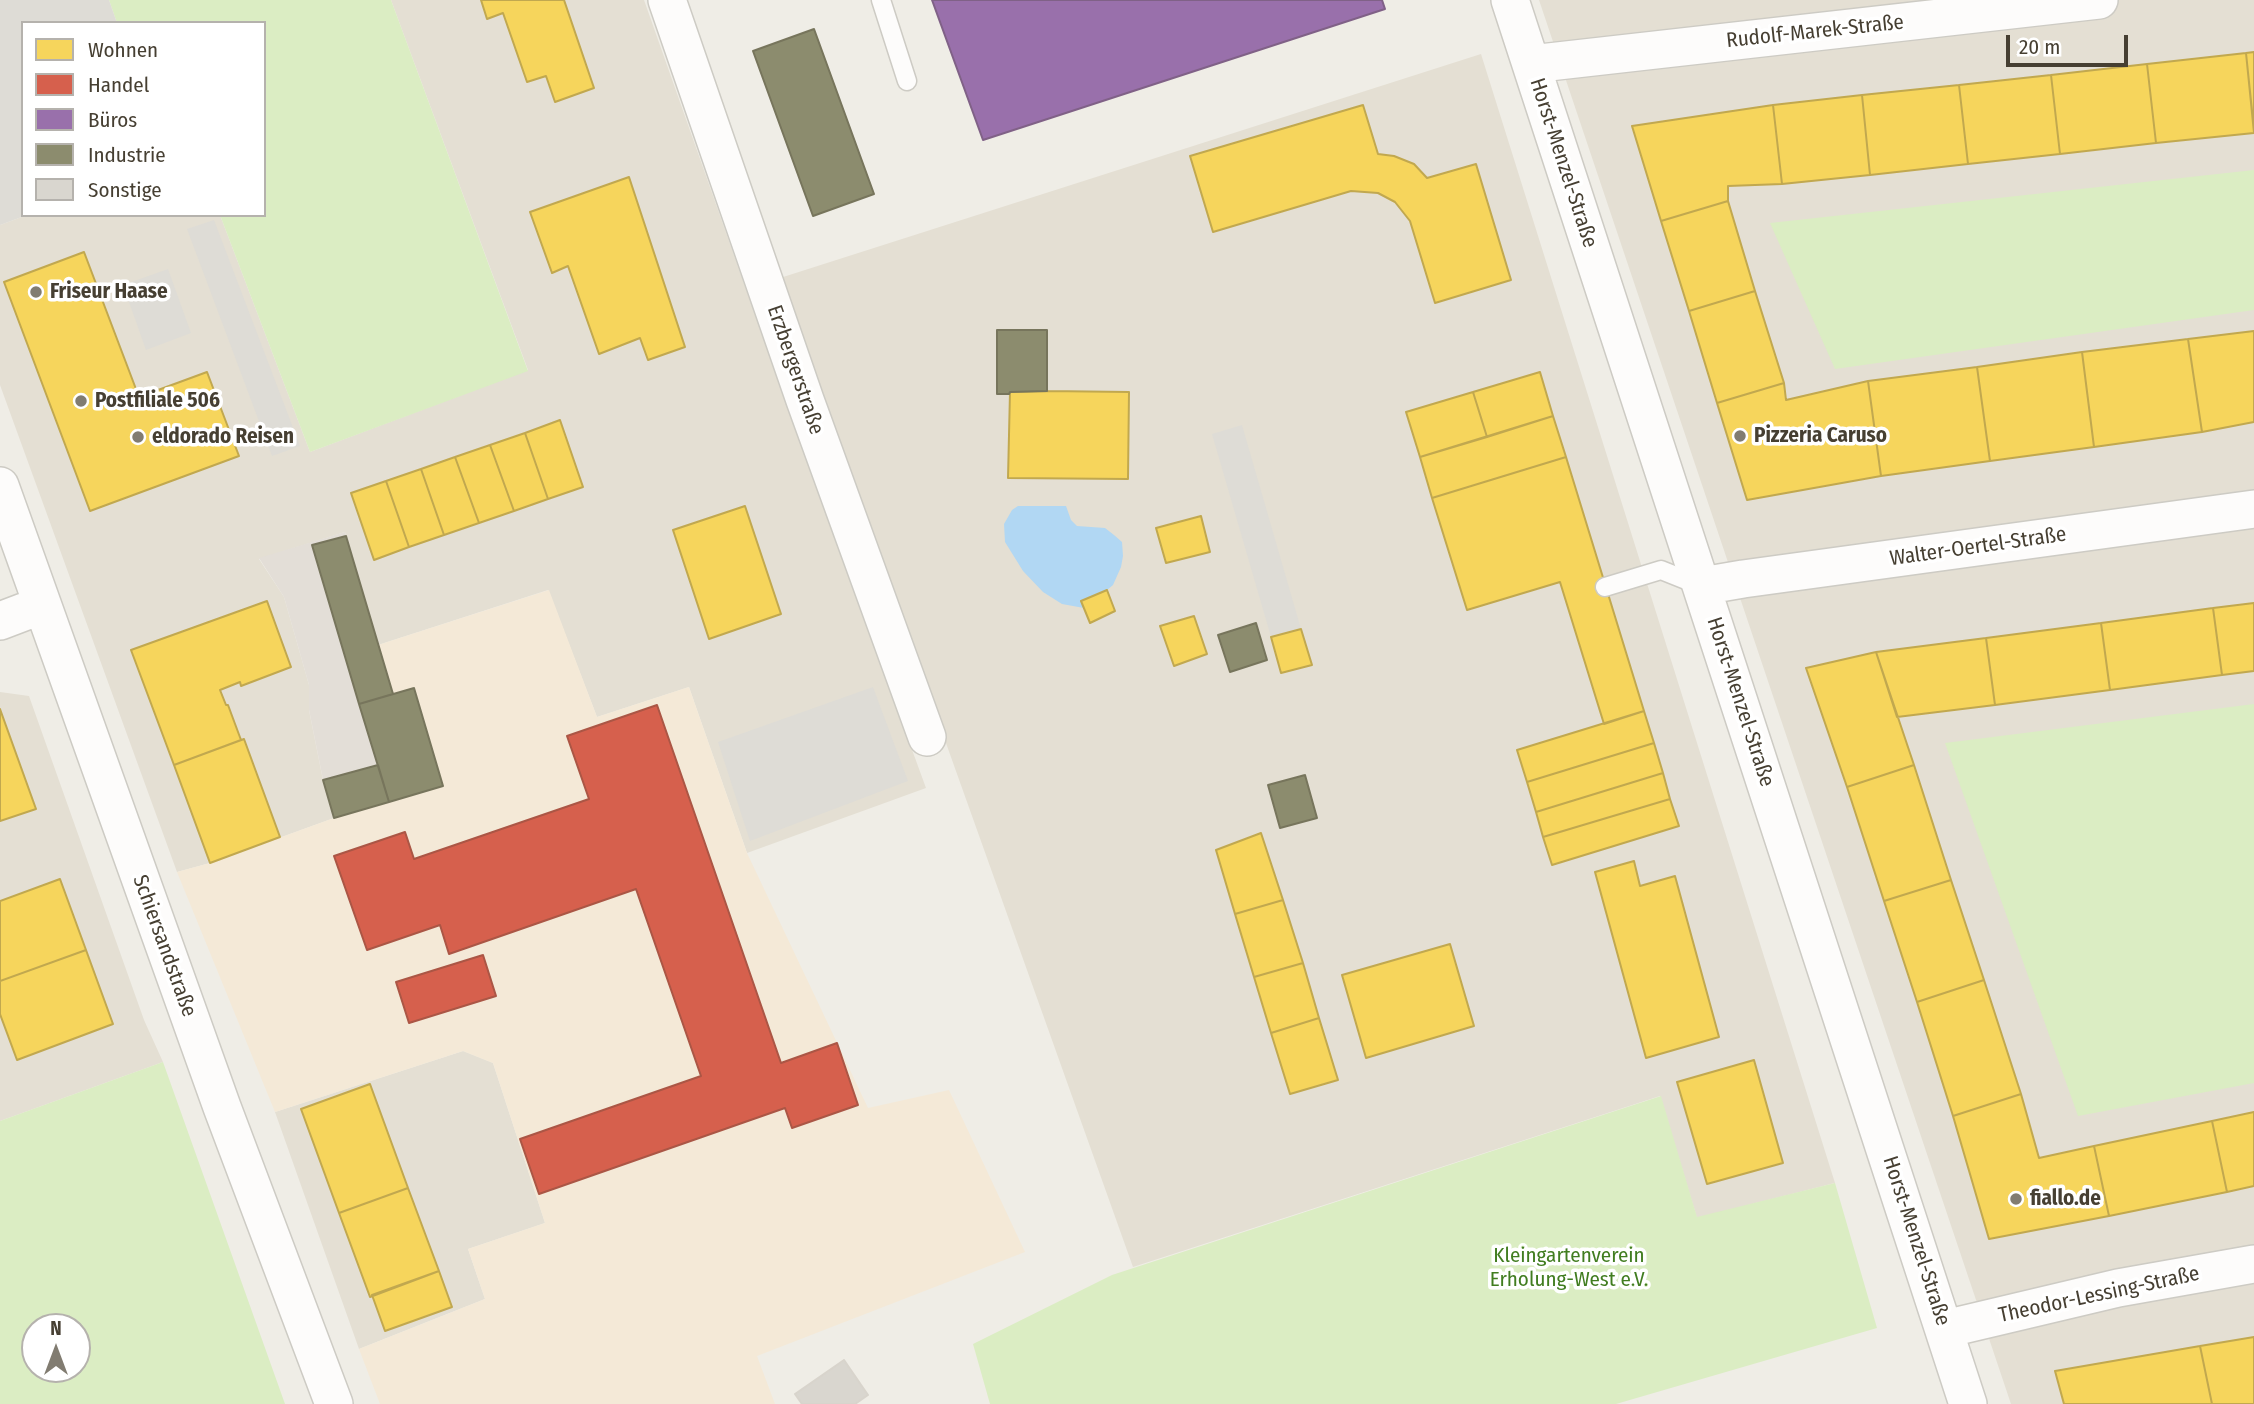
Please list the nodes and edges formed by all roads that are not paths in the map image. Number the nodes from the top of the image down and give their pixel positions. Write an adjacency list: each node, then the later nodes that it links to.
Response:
1 (667, 0): 13 (street, Erzbergerstraße)
2 (881, 0): 6 (lane)
3 (1510, 0): 5 (street, Horst-Menzel-Straße)
4 (2099, 0): 5 (street, Rudolf-Marek-Straße)
5 (1531, 64): 9 (street, Horst-Menzel-Straße)
6 (907, 81)
7 (0, 486): 11 (street, Schiersandstraße)
8 (2254, 509): 9 (street, Walter-Oertel-Straße)
9 (1702, 586): 10 (lane); 15 (street, Horst-Menzel-Straße)
10 (1605, 587)
11 (42, 605): 12 (street); 16 (street, Schiersandstraße)
12 (0, 621)
13 (927, 737)
14 (2254, 1264): 15 (street, Theodor-Lessing-Straße)
15 (1945, 1329): 17 (street, Horst-Menzel-Straße)
16 (334, 1404)
17 (1968, 1404)

